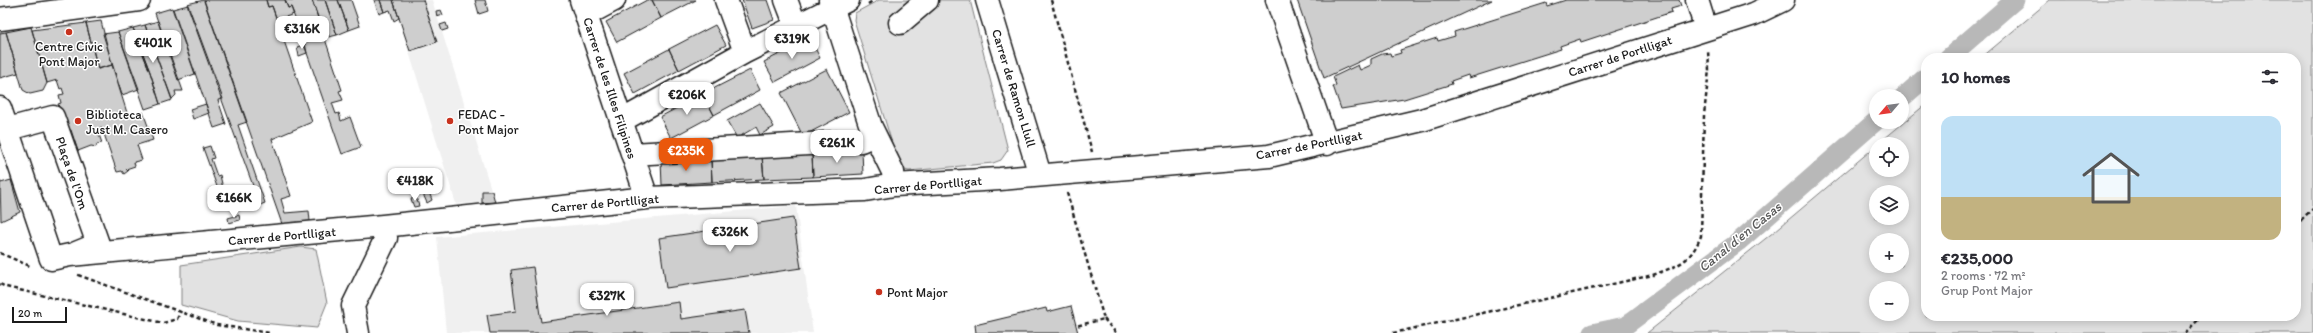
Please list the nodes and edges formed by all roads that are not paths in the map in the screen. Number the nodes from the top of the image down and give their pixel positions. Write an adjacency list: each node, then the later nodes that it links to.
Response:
1 (139, 0): 12 (street)
2 (614, 0): 11 (street)
3 (726, 0): 16 (street)
4 (786, 0): 14 (street)
5 (927, 0): 13 (street)
6 (987, 0): 23 (street, Carrer de Ramon Llull)
7 (1277, 0): 21 (street)
8 (1697, 0): 15 (street)
9 (1783, 0): 15 (street, Carrer de Portlligat)
10 (837, 3): 14 (street); 20 (street)
11 (583, 7): 18 (street, Carrer de les Illes Filipines)
12 (0, 19)
13 (900, 23)
14 (796, 26): 16 (street)
15 (1706, 29): 21 (street, Carrer de Portlligat)
16 (745, 52): 18 (street)
17 (0, 108): 19 (street)
18 (621, 121): 22 (street, Carrer de les Illes Filipines)
19 (8, 129): 27 (street); 27 (street, Plaça de l'Om)
20 (875, 135): 22 (street); 24 (street)
21 (1327, 144): 23 (street, Carrer de Portlligat)
22 (632, 154): 25 (street, Carrer de les Illes Filipines)
23 (1040, 175): 24 (street, Carrer de Portlligat)
24 (894, 185): 25 (street, Carrer de Portlligat)
25 (647, 198): 26 (street, Carrer de Portlligat)
26 (383, 226): 27 (street, Carrer de Portlligat); 28 (street)
27 (66, 263)
28 (358, 333)

